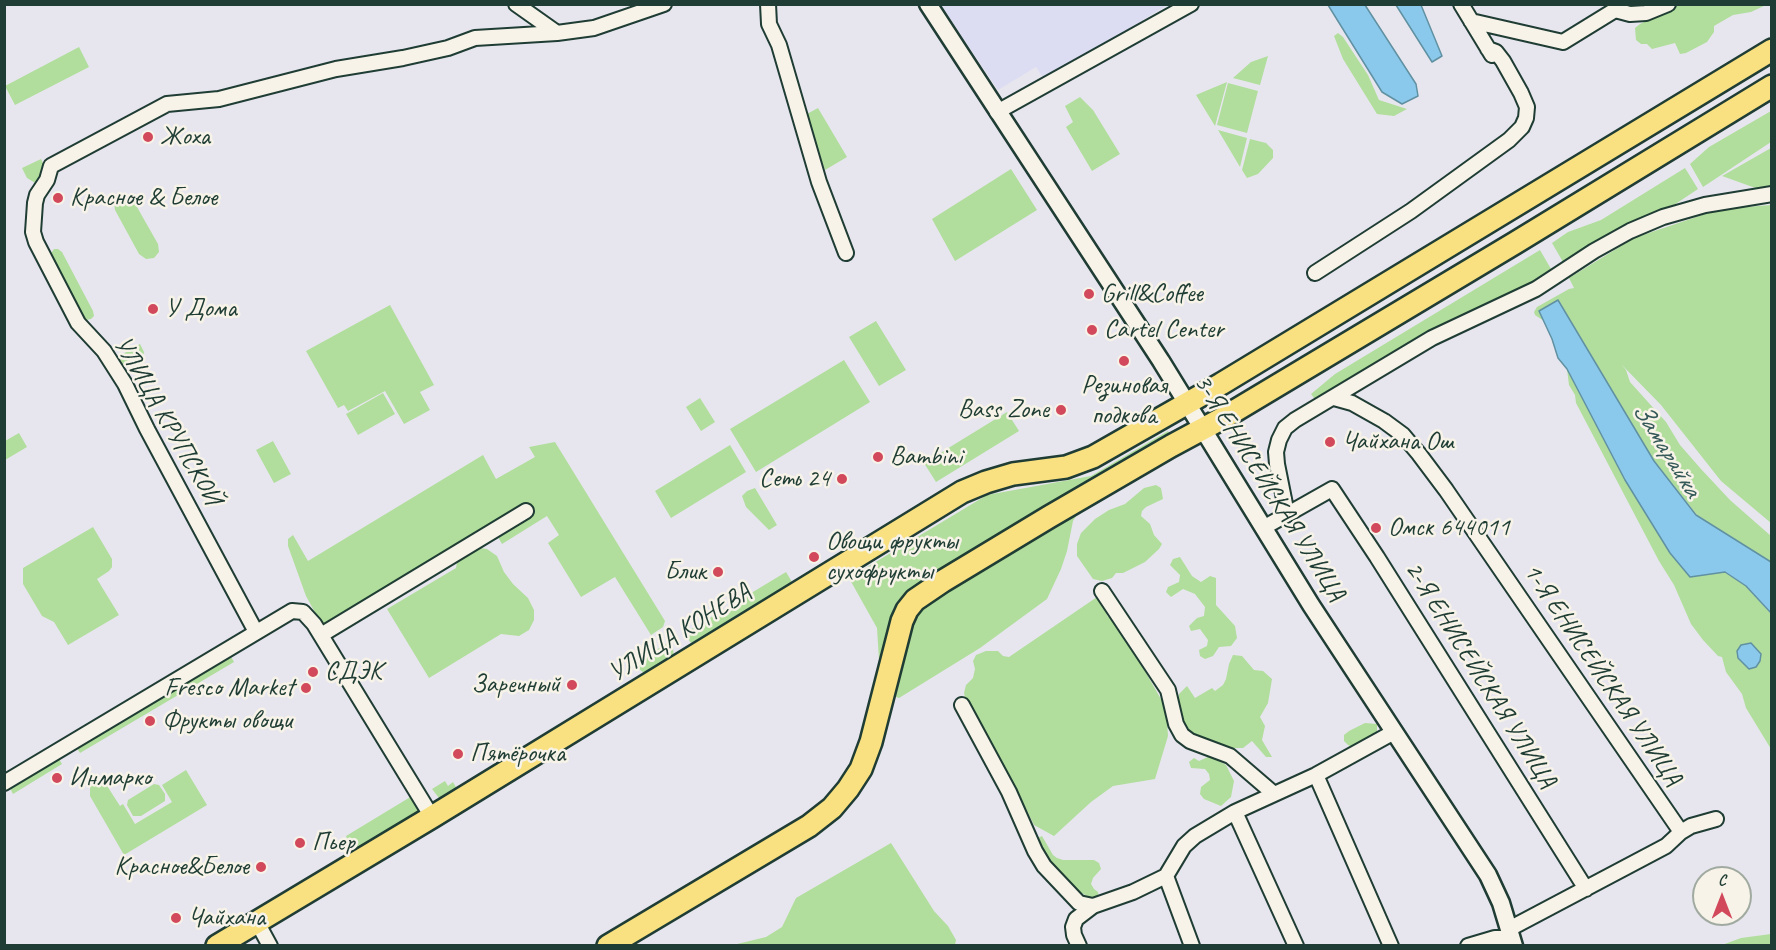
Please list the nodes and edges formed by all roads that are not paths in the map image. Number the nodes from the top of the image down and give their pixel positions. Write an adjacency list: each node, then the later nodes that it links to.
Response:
1 (516, 4): 9 (street)
2 (664, 4): 9 (street)
3 (768, 4): 14 (street)
4 (928, 4): 12 (street, 3-Я ЕНИСЕЙСКАЯ УЛИЦА)
5 (1191, 4): 12 (street)
6 (1461, 4): 8 (street)
7 (1668, 4): 8 (street)
8 (1471, 21): 15 (street)
9 (557, 33): 23 (street, УЛИЦА КРУПСКОЙ)
10 (1772, 50): 17 (main road, УЛИЦА КОНЕВА)
11 (1772, 86): 18 (main road)
12 (998, 112): 17 (street, 3-Я ЕНИСЕЙСКАЯ УЛИЦА)
13 (1772, 194): 16 (street)
14 (846, 253)
15 (1315, 273)
16 (1334, 398): 20 (street); 33 (street, 1-Я ЕНИСЕЙСКАЯ УЛИЦА)
17 (1188, 404): 18 (street, 3-Я ЕНИСЕЙСКАЯ УЛИЦА); 31 (main road, УЛИЦА КОНЕВА)
18 (1203, 429): 21 (street, 3-Я ЕНИСЕЙСКАЯ УЛИЦА); 42 (main road)
19 (526, 511): 24 (street)
20 (1287, 514): 21 (street); 35 (street, 2-Я ЕНИСЕЙСКАЯ УЛИЦА)
21 (1263, 528): 26 (street, 3-Я ЕНИСЕЙСКАЯ УЛИЦА)
22 (1102, 591): 29 (street)
23 (256, 633): 24 (street); 28 (street)
24 (321, 634): 31 (street)
25 (962, 705): 36 (street)
26 (1394, 732): 27 (street); 38 (street, 3-Я ЕНИСЕЙСКАЯ УЛИЦА)
27 (1316, 775): 29 (street); 45 (street)
28 (4, 783)
29 (1273, 793): 30 (street)
30 (1235, 812): 34 (street); 44 (street)
31 (432, 817): 37 (main road, УЛИЦА КОНЕВА)
32 (1716, 819): 33 (street)
33 (1681, 832): 35 (street)
34 (1166, 876): 36 (street); 43 (street)
35 (1586, 889): 38 (street)
36 (1093, 906): 39 (street)
37 (257, 922): 40 (main road, УЛИЦА КОНЕВА); 41 (street)
38 (1512, 937): 46 (street)
39 (1077, 940)
40 (217, 945)
41 (270, 945)
42 (608, 945)
43 (1192, 945)
44 (1296, 945)
45 (1391, 945)
46 (1468, 945)

